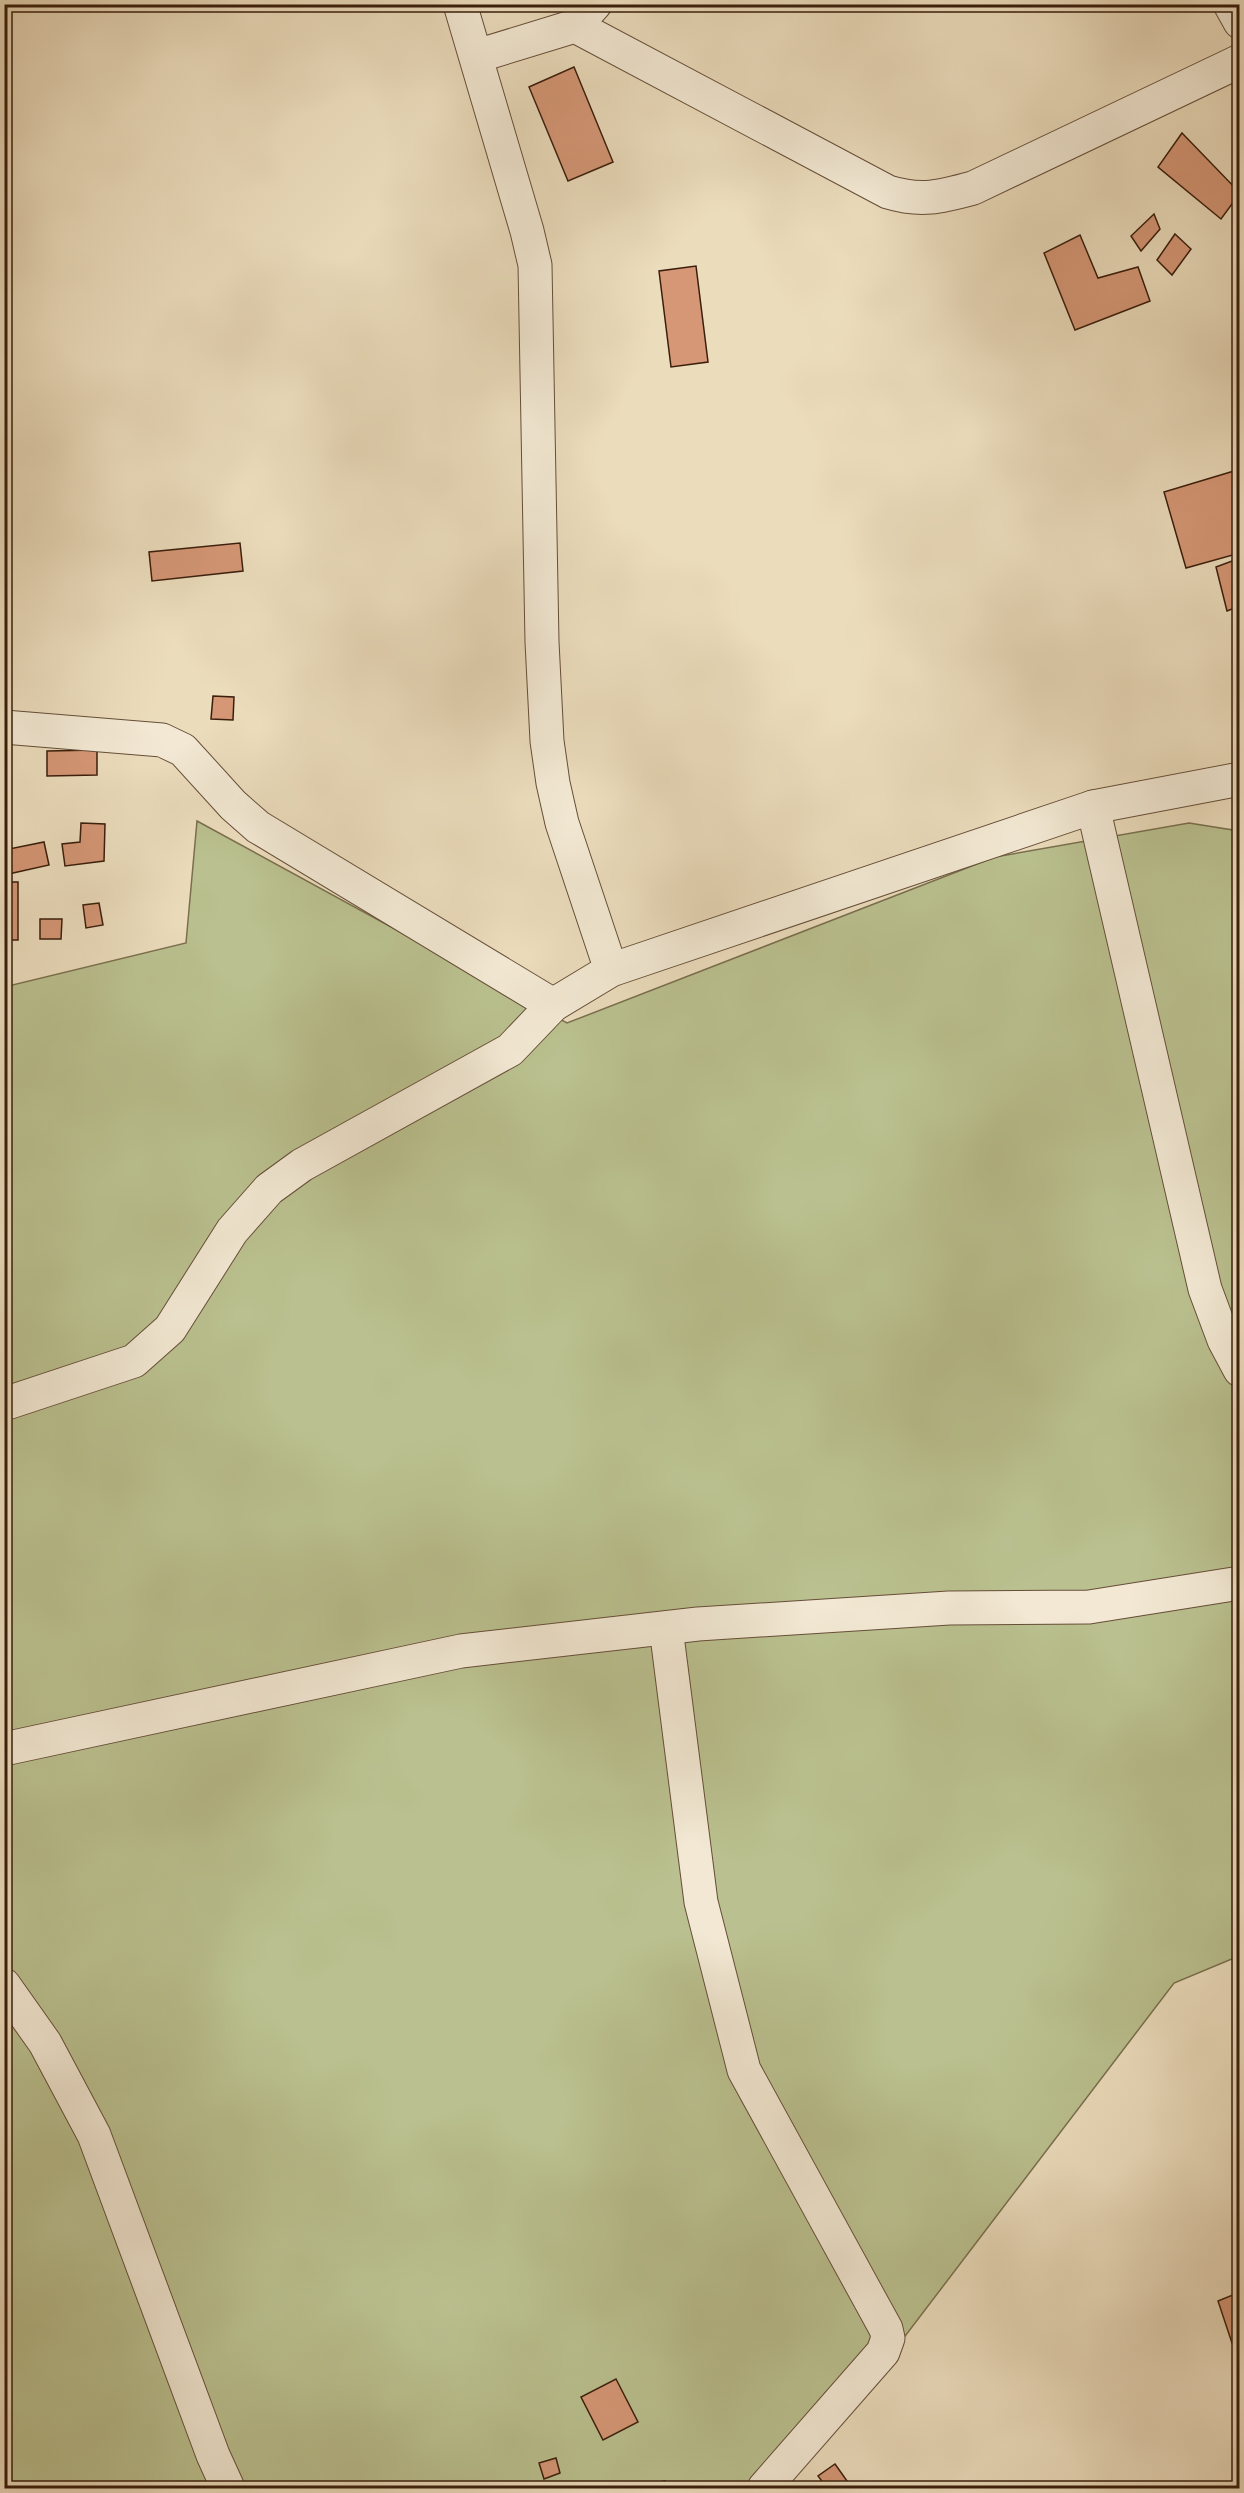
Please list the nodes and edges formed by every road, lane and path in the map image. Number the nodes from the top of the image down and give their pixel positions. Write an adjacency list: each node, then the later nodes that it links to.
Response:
1 (460, 4): 5 (street)
2 (1230, 4): 4 (street)
3 (585, 15): 5 (street); 6 (street)
4 (1239, 22)
5 (477, 56): 10 (street)
6 (1239, 61)
7 (4, 727): 11 (street)
8 (1239, 779): 9 (street)
9 (1093, 807): 10 (street); 12 (street)
10 (611, 969): 11 (street)
11 (553, 1005): 13 (street)
12 (1239, 1370)
13 (4, 1404)
14 (1239, 1583): 15 (street)
15 (666, 1628): 16 (street); 19 (street)
16 (4, 1749)
17 (4, 1986): 18 (street)
18 (228, 2488)
19 (764, 2488)

